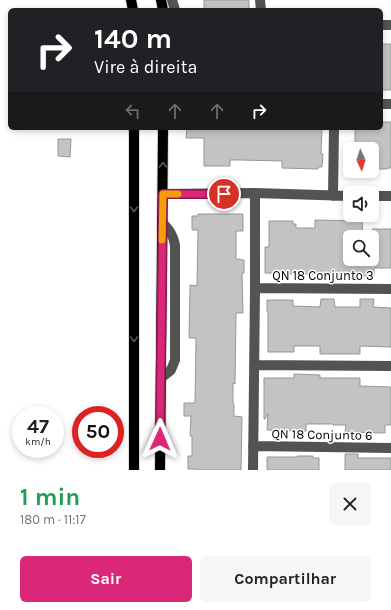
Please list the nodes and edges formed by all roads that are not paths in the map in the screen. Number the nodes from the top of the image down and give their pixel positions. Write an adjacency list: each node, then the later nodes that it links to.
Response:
1 (134, 130): 16 (main road, one-way to 16)
2 (163, 130): 5 (main road, one-way to 2)
3 (334, 130): 6 (street)
4 (255, 193): 5 (street); 6 (street); 10 (street)
5 (163, 194): 17 (main road)
6 (333, 196): 7 (street)
7 (343, 196)
8 (379, 196): 9 (street)
9 (391, 196)
10 (255, 288): 11 (street, QN 18 Conjunto 3); 12 (street)
11 (391, 289)
12 (254, 365): 13 (street); 14 (street)
13 (391, 366)
14 (253, 446): 15 (street, QN 18 Conjunto 6); 18 (street)
15 (391, 448)
16 (134, 470)
17 (160, 470)
18 (253, 470)

